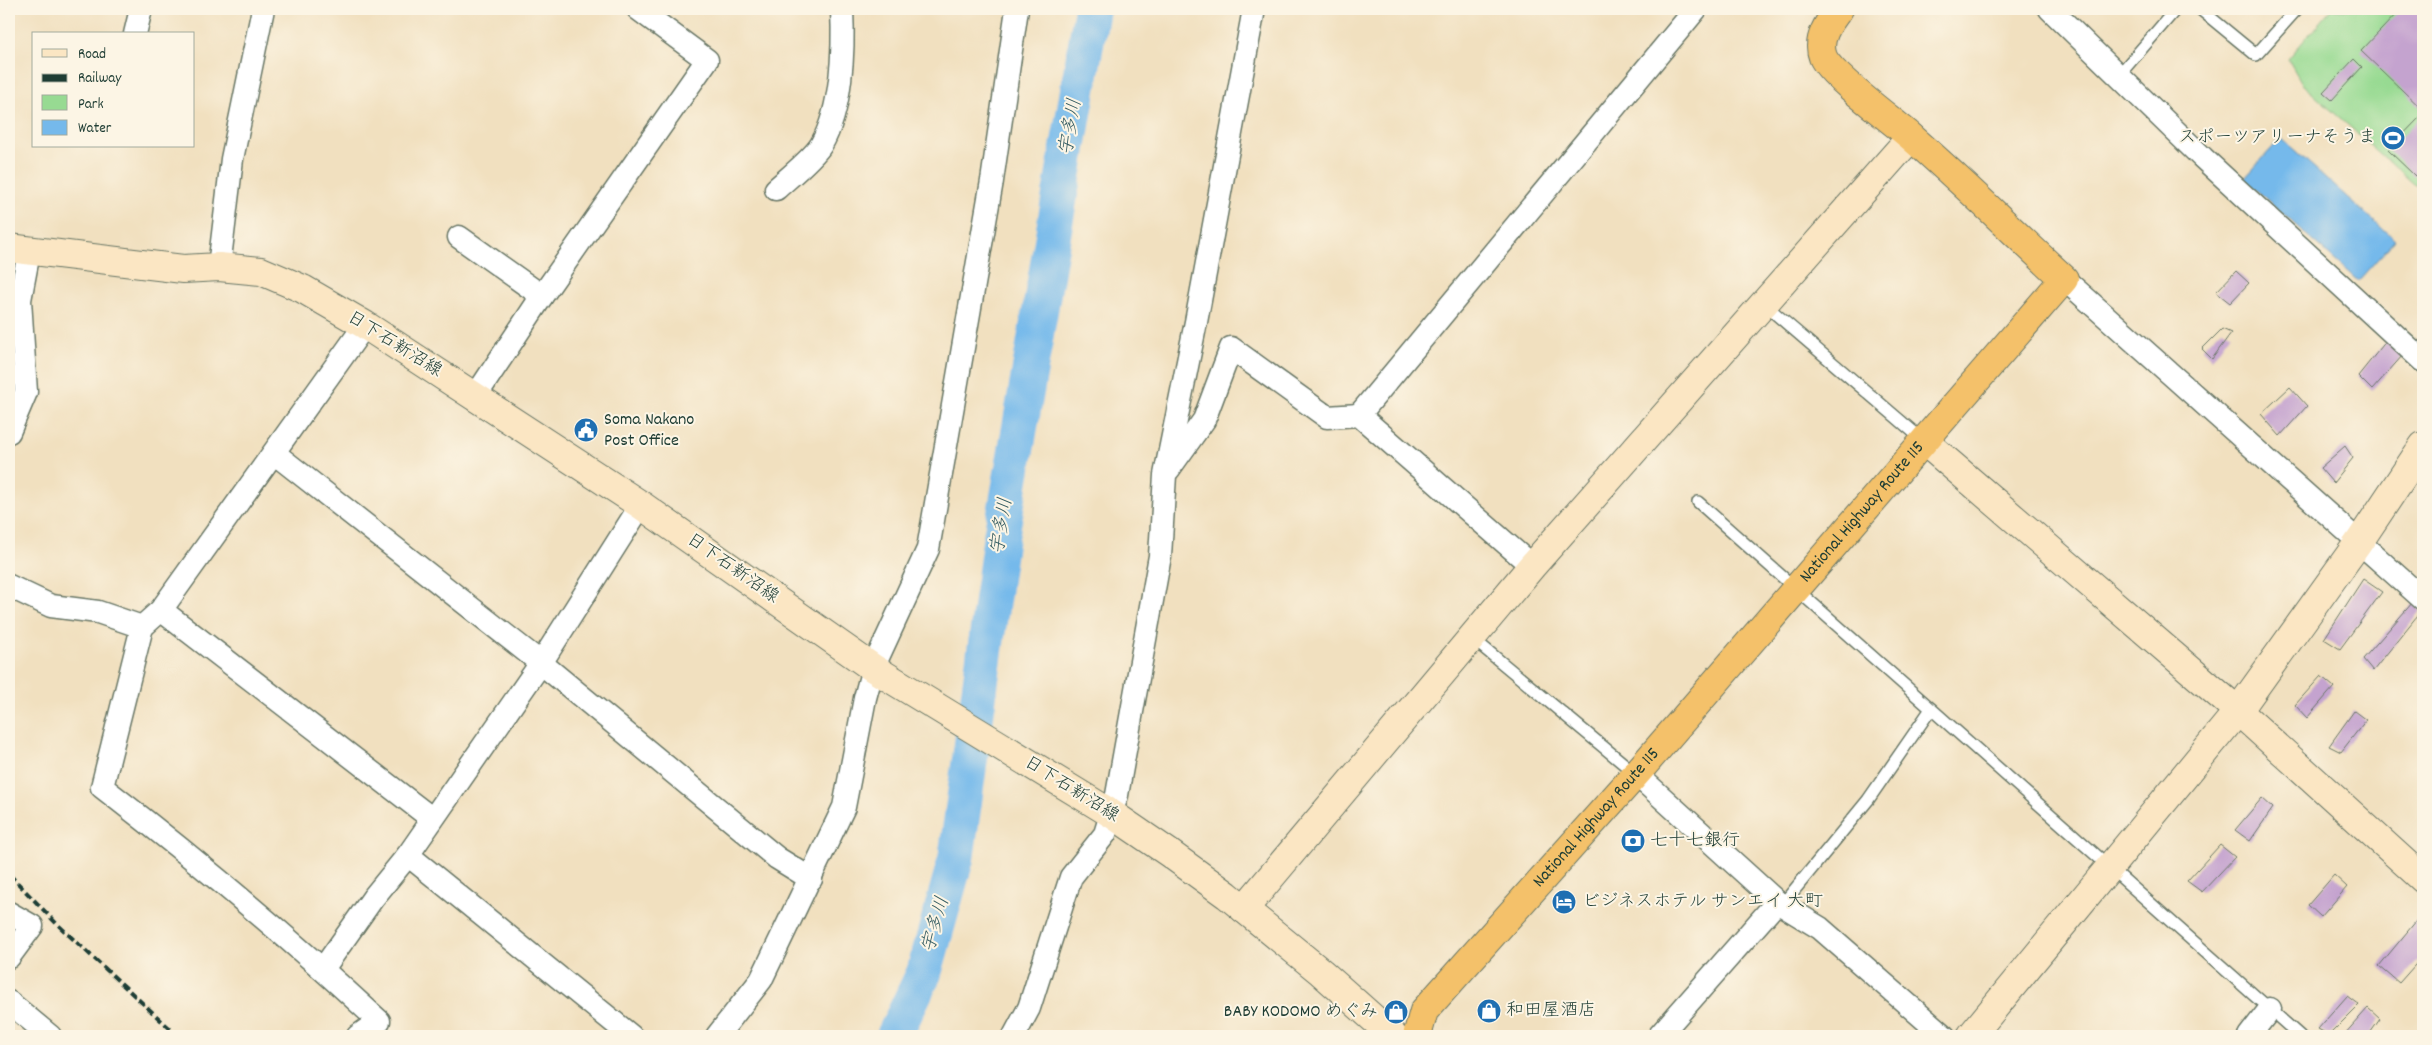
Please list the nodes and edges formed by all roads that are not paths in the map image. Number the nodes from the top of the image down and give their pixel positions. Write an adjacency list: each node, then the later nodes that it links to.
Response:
1 (140, 9): 13 (street)
2 (263, 9): 19 (street)
3 (638, 9): 21 (street)
4 (842, 9): 16 (street)
5 (1017, 9): 43 (street)
6 (1254, 9): 31 (street)
7 (1696, 9): 26 (street)
8 (1839, 9): 15 (highway)
9 (2050, 9): 14 (street)
10 (2176, 9): 14 (lane)
11 (2200, 9): 12 (lane)
12 (2297, 9)
13 (135, 32)
14 (2118, 75): 24 (street)
15 (1911, 137): 20 (highway); 22 (street)
16 (776, 189)
17 (459, 237): 21 (street)
18 (19, 250): 19 (street, 日下石新沼線); 27 (street)
19 (218, 267): 23 (street, 日下石新沼線)
20 (2064, 279): 28 (highway, National Highway Route 115); 34 (street)
21 (542, 296): 25 (street)
22 (1764, 304): 28 (lane); 35 (street)
23 (365, 325): 25 (street, 日下石新沼線); 30 (street)
24 (2423, 361)
25 (476, 397): 33 (street, 日下石新沼線)
26 (1359, 415): 31 (street); 35 (street)
27 (9, 432)
28 (1925, 442): 37 (highway, National Highway Route 115); 45 (street)
29 (2423, 446): 34 (street)
30 (274, 453): 39 (street); 42 (street)
31 (1165, 475): 47 (street)
32 (1698, 502): 37 (lane)
33 (641, 505): 42 (street); 43 (street, 日下石新沼線)
34 (2359, 542): 38 (street); 45 (street)
35 (1532, 566): 41 (street)
36 (9, 586): 40 (street)
37 (1796, 590): 44 (lane); 46 (highway, National Highway Route 115)
38 (2423, 599)
39 (161, 610): 40 (street); 48 (street)
40 (142, 627): 57 (street)
41 (1472, 638): 46 (lane); 54 (street)
42 (541, 663): 48 (street); 52 (street)
43 (873, 668): 47 (street, 日下石新沼線); 52 (street)
44 (1931, 709): 50 (lane); 53 (lane)
45 (2238, 711): 50 (street); 51 (street)
46 (1636, 774): 53 (street); 66 (highway, National Highway Route 115)
47 (1107, 811): 54 (street, 日下石新沼線); 64 (street)
48 (432, 818): 49 (street)
49 (408, 856): 57 (street); 62 (street)
50 (2110, 868): 59 (lane); 69 (street)
51 (2423, 879)
52 (811, 880): 63 (street)
53 (1779, 903): 67 (street); 68 (street)
54 (1244, 909): 65 (street, 日下石新沼線)
55 (9, 914): 56 (street)
56 (9, 957)
57 (323, 969): 61 (street)
58 (9, 1002): 60 (street)
59 (2270, 1009): 70 (street); 71 (lane)
60 (50, 1036)
61 (358, 1036)
62 (631, 1036)
63 (717, 1036)
64 (1014, 1036)
65 (1393, 1036)
66 (1417, 1036)
67 (1660, 1036)
68 (1944, 1036)
69 (1971, 1036)
70 (2249, 1036)
71 (2300, 1036)

